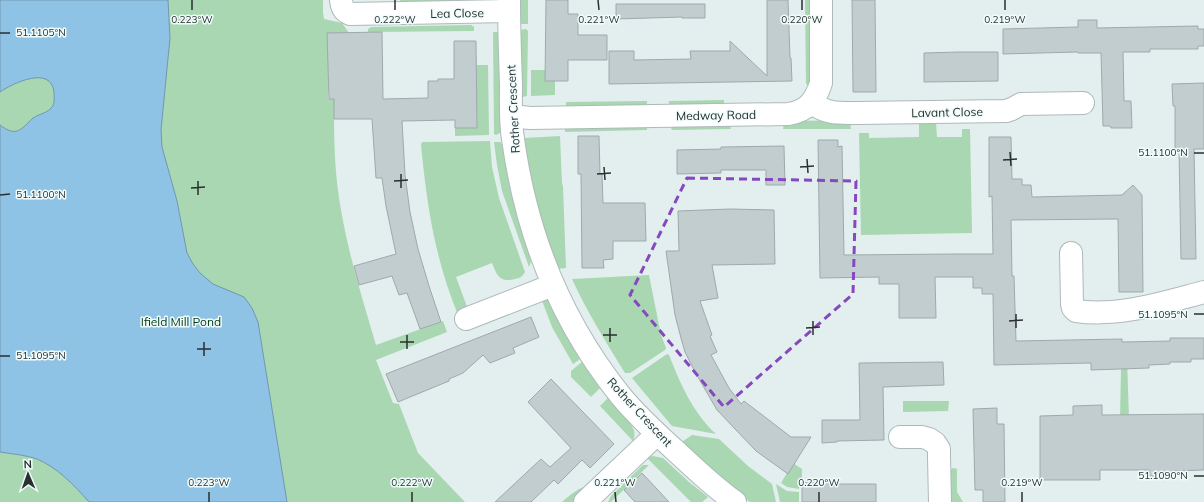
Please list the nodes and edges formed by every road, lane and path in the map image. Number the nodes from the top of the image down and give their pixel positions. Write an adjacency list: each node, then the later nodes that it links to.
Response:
1 (341, 0): 3 (street, Lea Close)
2 (821, 0): 5 (street)
3 (509, 6): 6 (street, Rother Crescent)
4 (1083, 102): 5 (street, Lavant Close)
5 (811, 103): 6 (street, Medway Road)
6 (512, 116): 8 (street, Rother Crescent)
7 (1071, 253): 9 (street)
8 (553, 285): 10 (street); 11 (street, Rother Crescent)
9 (1204, 292)
10 (466, 319)
11 (657, 434): 13 (street); 14 (street, Rother Crescent)
12 (900, 437): 15 (street)
13 (586, 502)
14 (735, 502)
15 (940, 502)

